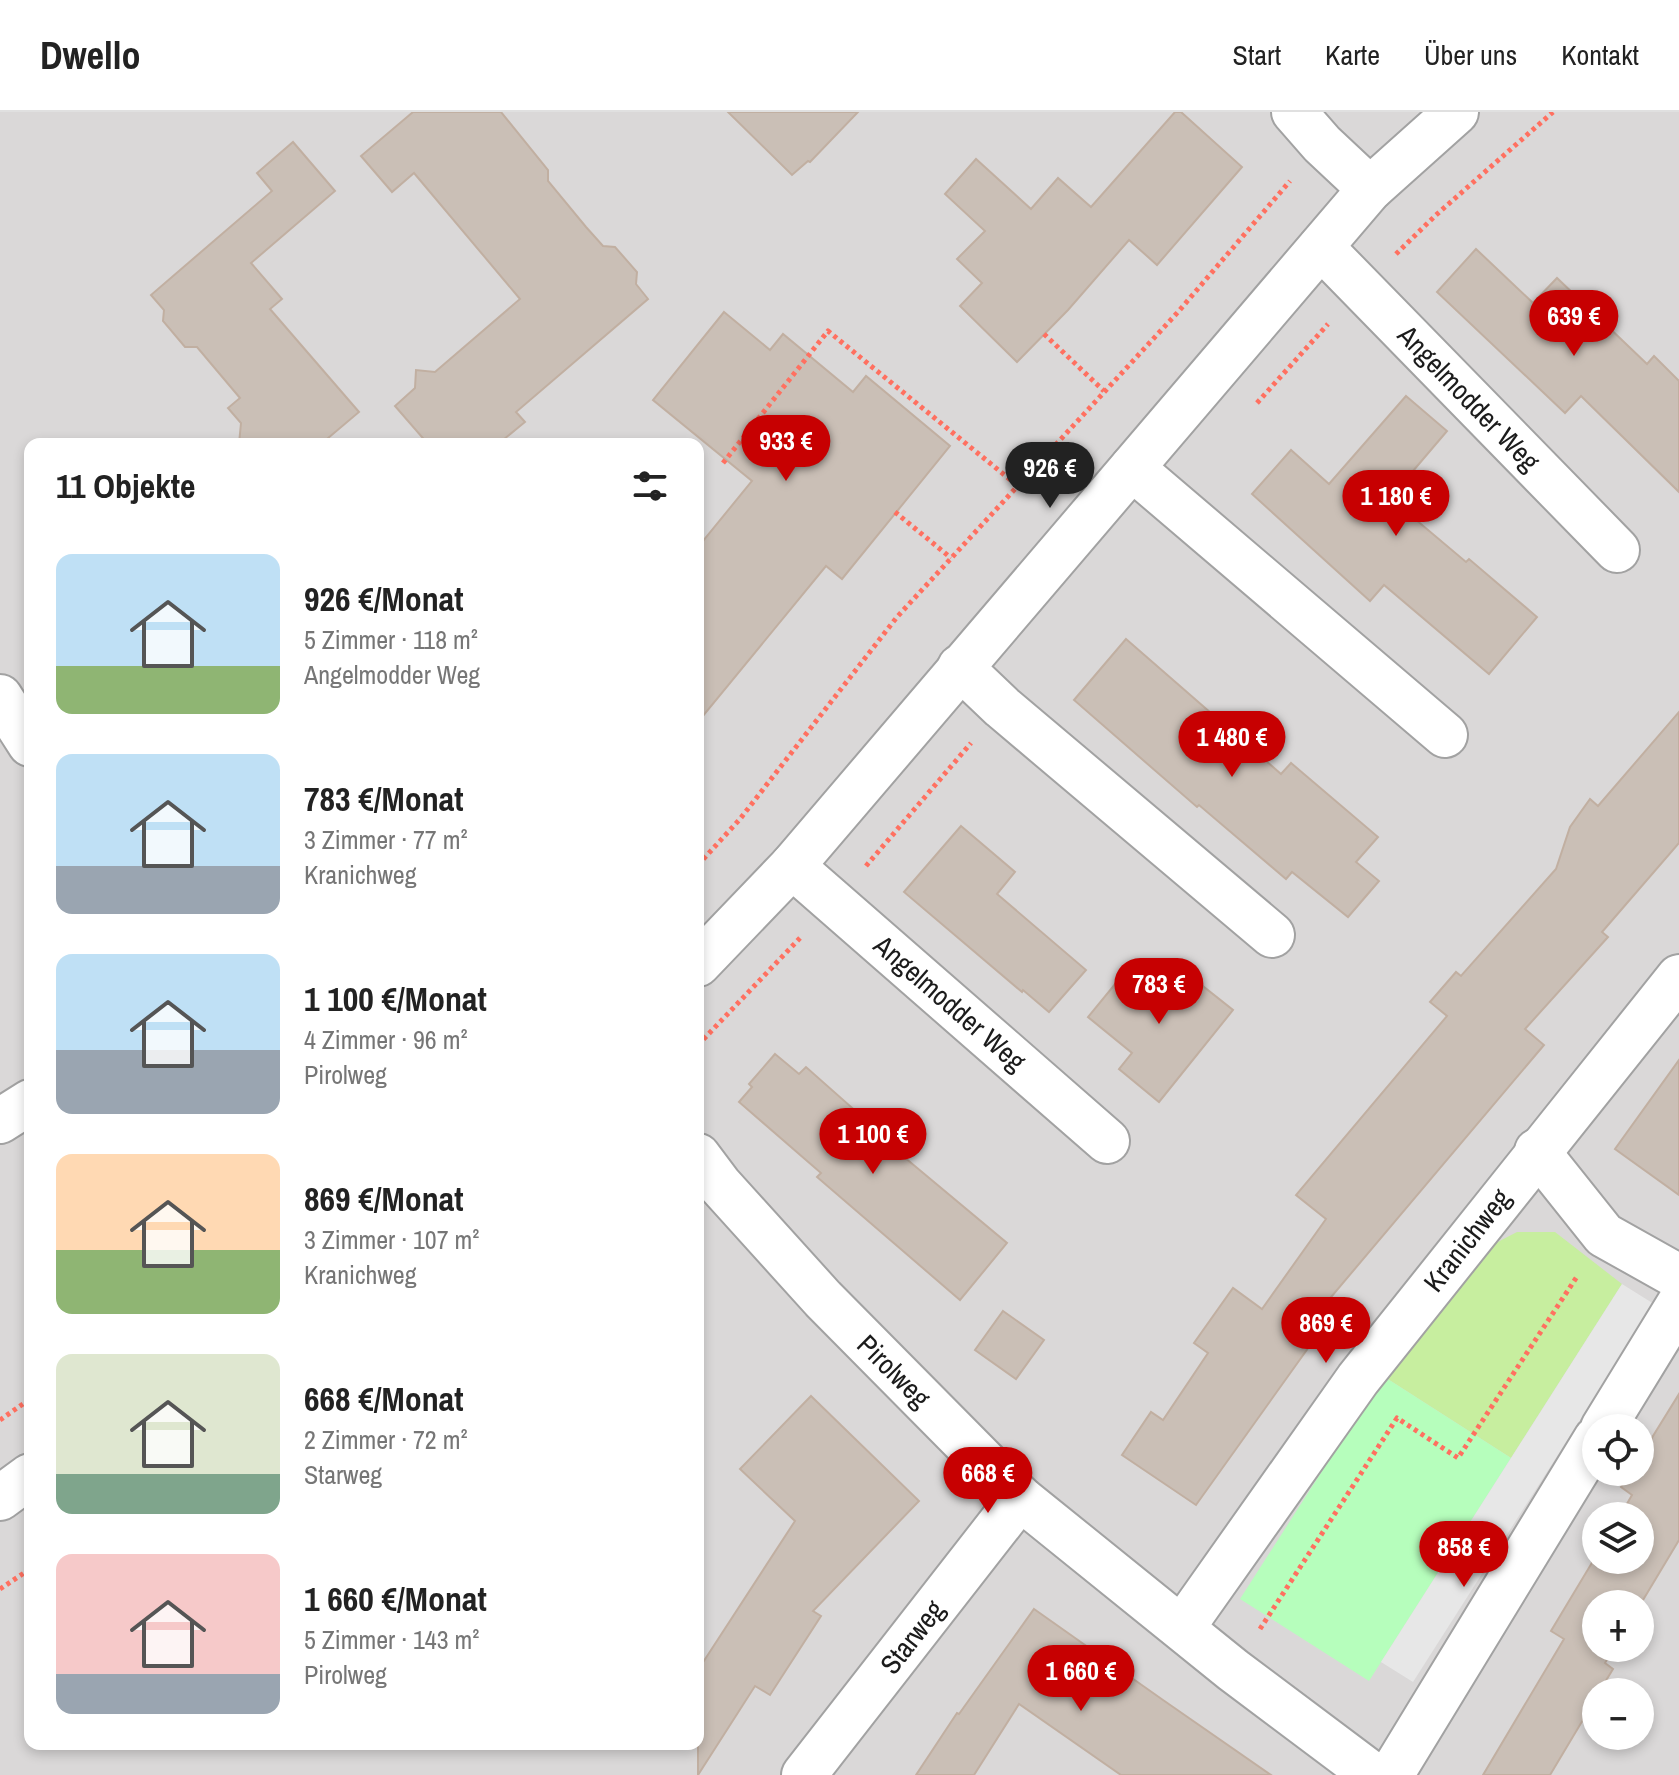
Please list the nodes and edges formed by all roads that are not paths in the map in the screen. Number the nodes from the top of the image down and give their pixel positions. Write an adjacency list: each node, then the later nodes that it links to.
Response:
1 (1456, 112): 3 (street)
2 (1308, 128): 3 (street)
3 (1370, 189): 4 (street)
4 (1321, 247): 5 (street); 6 (street, Angelmodder Weg)
5 (1132, 468): 7 (street); 10 (street)
6 (1617, 550)
7 (960, 667): 11 (street); 12 (street)
8 (0, 697): 9 (street)
9 (24, 735)
10 (1445, 735)
11 (792, 866): 13 (street); 17 (street, Angelmodder Weg)
12 (1272, 935)
13 (704, 958)
14 (1679, 977): 18 (street, Kranichweg)
15 (24, 1106): 16 (street)
16 (0, 1121)
17 (1107, 1141)
18 (1537, 1151): 20 (street); 27 (street, Kranichweg)
19 (704, 1164): 26 (street, Pirolweg)
20 (1679, 1277)
21 (1679, 1304): 22 (street)
22 (1612, 1414)
23 (1582, 1462): 30 (street)
24 (24, 1480): 25 (street)
25 (0, 1498)
26 (1020, 1498): 27 (street, Pirolweg); 28 (street, Starweg)
27 (1182, 1628): 29 (street, Pirolweg)
28 (804, 1775)
29 (1373, 1775)
30 (1391, 1775)

